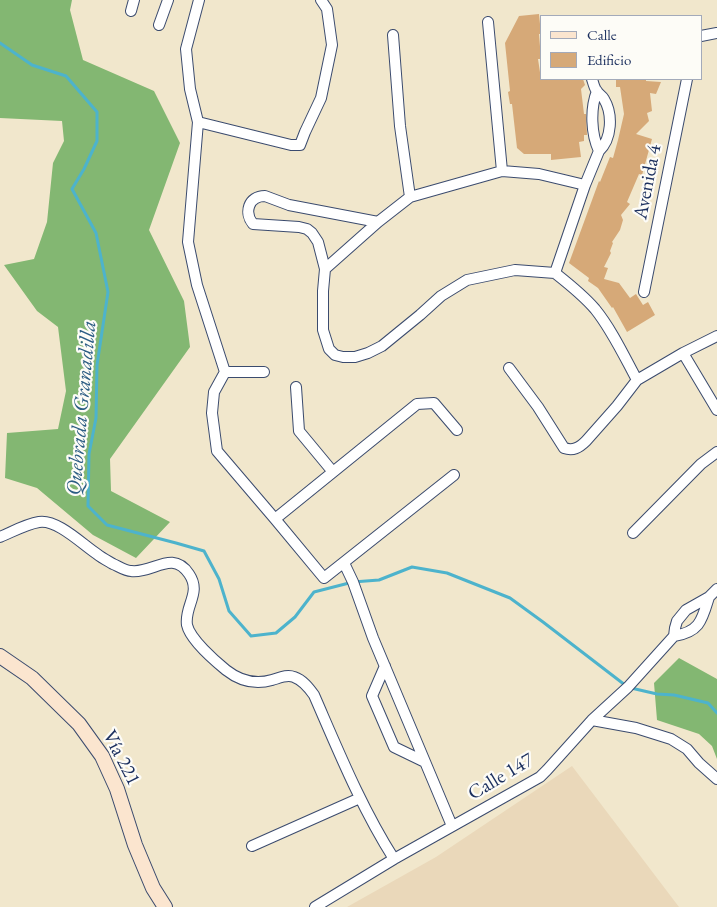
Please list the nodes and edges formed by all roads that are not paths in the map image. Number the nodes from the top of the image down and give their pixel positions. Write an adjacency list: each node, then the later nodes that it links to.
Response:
1 (134, 0): 5 (street)
2 (168, 0): 7 (street)
3 (199, 0): 14 (street)
4 (321, 0): 14 (street)
5 (131, 11)
6 (488, 22): 16 (street)
7 (159, 24)
8 (717, 32): 10 (street)
9 (392, 35): 18 (street)
10 (702, 36)
11 (592, 80): 13 (street)
12 (687, 80): 22 (street, Avenida 4)
13 (597, 92): 15 (street); 15 (street)
14 (198, 122): 26 (street)
15 (599, 151): 17 (street)
16 (502, 171): 17 (street); 18 (street)
17 (585, 185): 21 (street)
18 (410, 197): 19 (street)
19 (378, 222): 20 (street); 20 (street)
20 (325, 269): 21 (street)
21 (555, 272): 28 (street)
22 (644, 292)
23 (717, 336): 24 (street)
24 (683, 353): 28 (street); 30 (street)
25 (509, 368): 28 (street)
26 (225, 372): 27 (street); 35 (street)
27 (264, 372)
28 (637, 380)
29 (296, 387): 33 (street)
30 (717, 410)
31 (457, 430): 33 (street)
32 (717, 452): 36 (street)
33 (333, 472): 35 (street)
34 (454, 475): 38 (street)
35 (275, 519): 38 (street)
36 (633, 533)
37 (0, 537): 47 (street)
38 (344, 563): 43 (street)
39 (717, 589): 40 (street)
40 (709, 597): 41 (street); 41 (street)
41 (674, 636): 44 (street, Calle 147)
42 (0, 656): 51 (main road, Vía 221)
43 (385, 666): 45 (street); 45 (street)
44 (592, 720): 46 (street); 48 (street, Calle 147)
45 (425, 762): 48 (street)
46 (717, 780)
47 (360, 798): 49 (street); 50 (street)
48 (452, 826): 50 (street, Calle 147)
49 (252, 846)
50 (394, 859): 52 (street, Calle 147)
51 (165, 907)
52 (315, 907)

